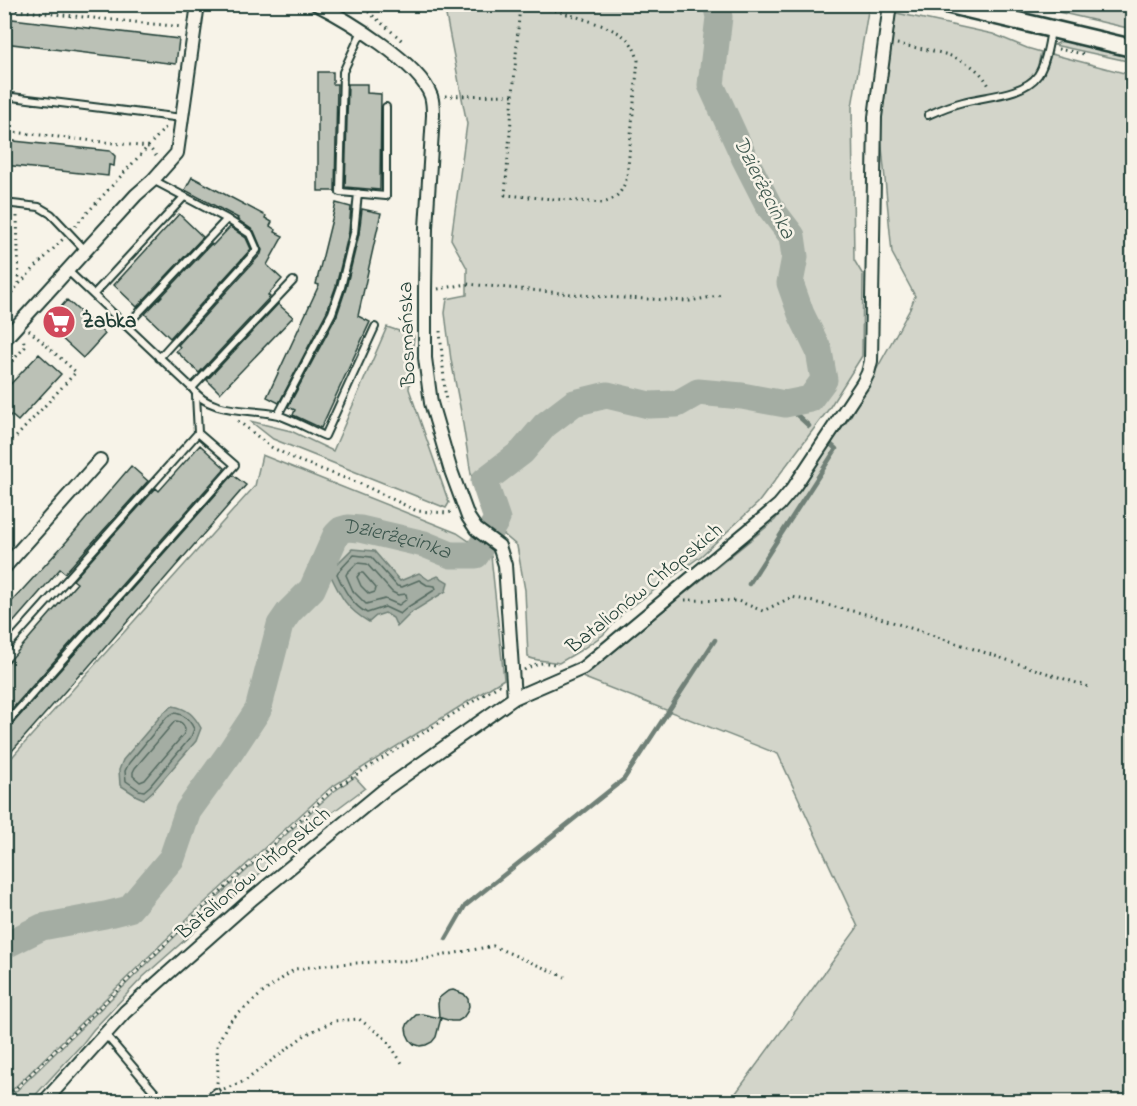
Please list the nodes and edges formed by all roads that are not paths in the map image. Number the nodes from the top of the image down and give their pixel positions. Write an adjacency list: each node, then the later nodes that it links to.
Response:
1 (198, 4): 11 (street)
2 (316, 4): 6 (street)
3 (890, 4): 32 (street, Batalionów Chłopskich)
4 (940, 9): 5 (main road)
5 (1051, 29): 7 (main road); 10 (lane)
6 (362, 31): 13 (lane); 32 (street, Bosmańska)
7 (1132, 48)
8 (4, 96): 11 (lane)
9 (386, 107): 13 (lane)
10 (928, 115)
11 (177, 117): 12 (street)
12 (153, 180): 14 (lane); 17 (street)
13 (358, 194): 27 (lane)
14 (184, 196): 16 (lane); 20 (lane)
15 (4, 203): 17 (lane)
16 (227, 219): 21 (lane); 24 (lane)
17 (85, 250): 18 (street)
18 (67, 269): 20 (lane); 23 (street)
19 (292, 281): 25 (lane)
20 (94, 294): 21 (lane)
21 (127, 325): 24 (lane)
22 (375, 327): 27 (lane)
23 (4, 340)
24 (159, 358): 25 (lane)
25 (192, 388): 26 (lane)
26 (196, 394): 27 (lane); 28 (lane)
27 (278, 416)
28 (198, 433): 31 (lane); 33 (lane)
29 (100, 460): 30 (street)
30 (4, 568)
31 (4, 650)
32 (514, 698): 34 (street, Batalionów Chłopskich)
33 (4, 726)
34 (105, 1034): 36 (street, Batalionów Chłopskich); 37 (lane)
35 (216, 1092): 38 (lane)
36 (44, 1101)
37 (163, 1101)
38 (204, 1101)

